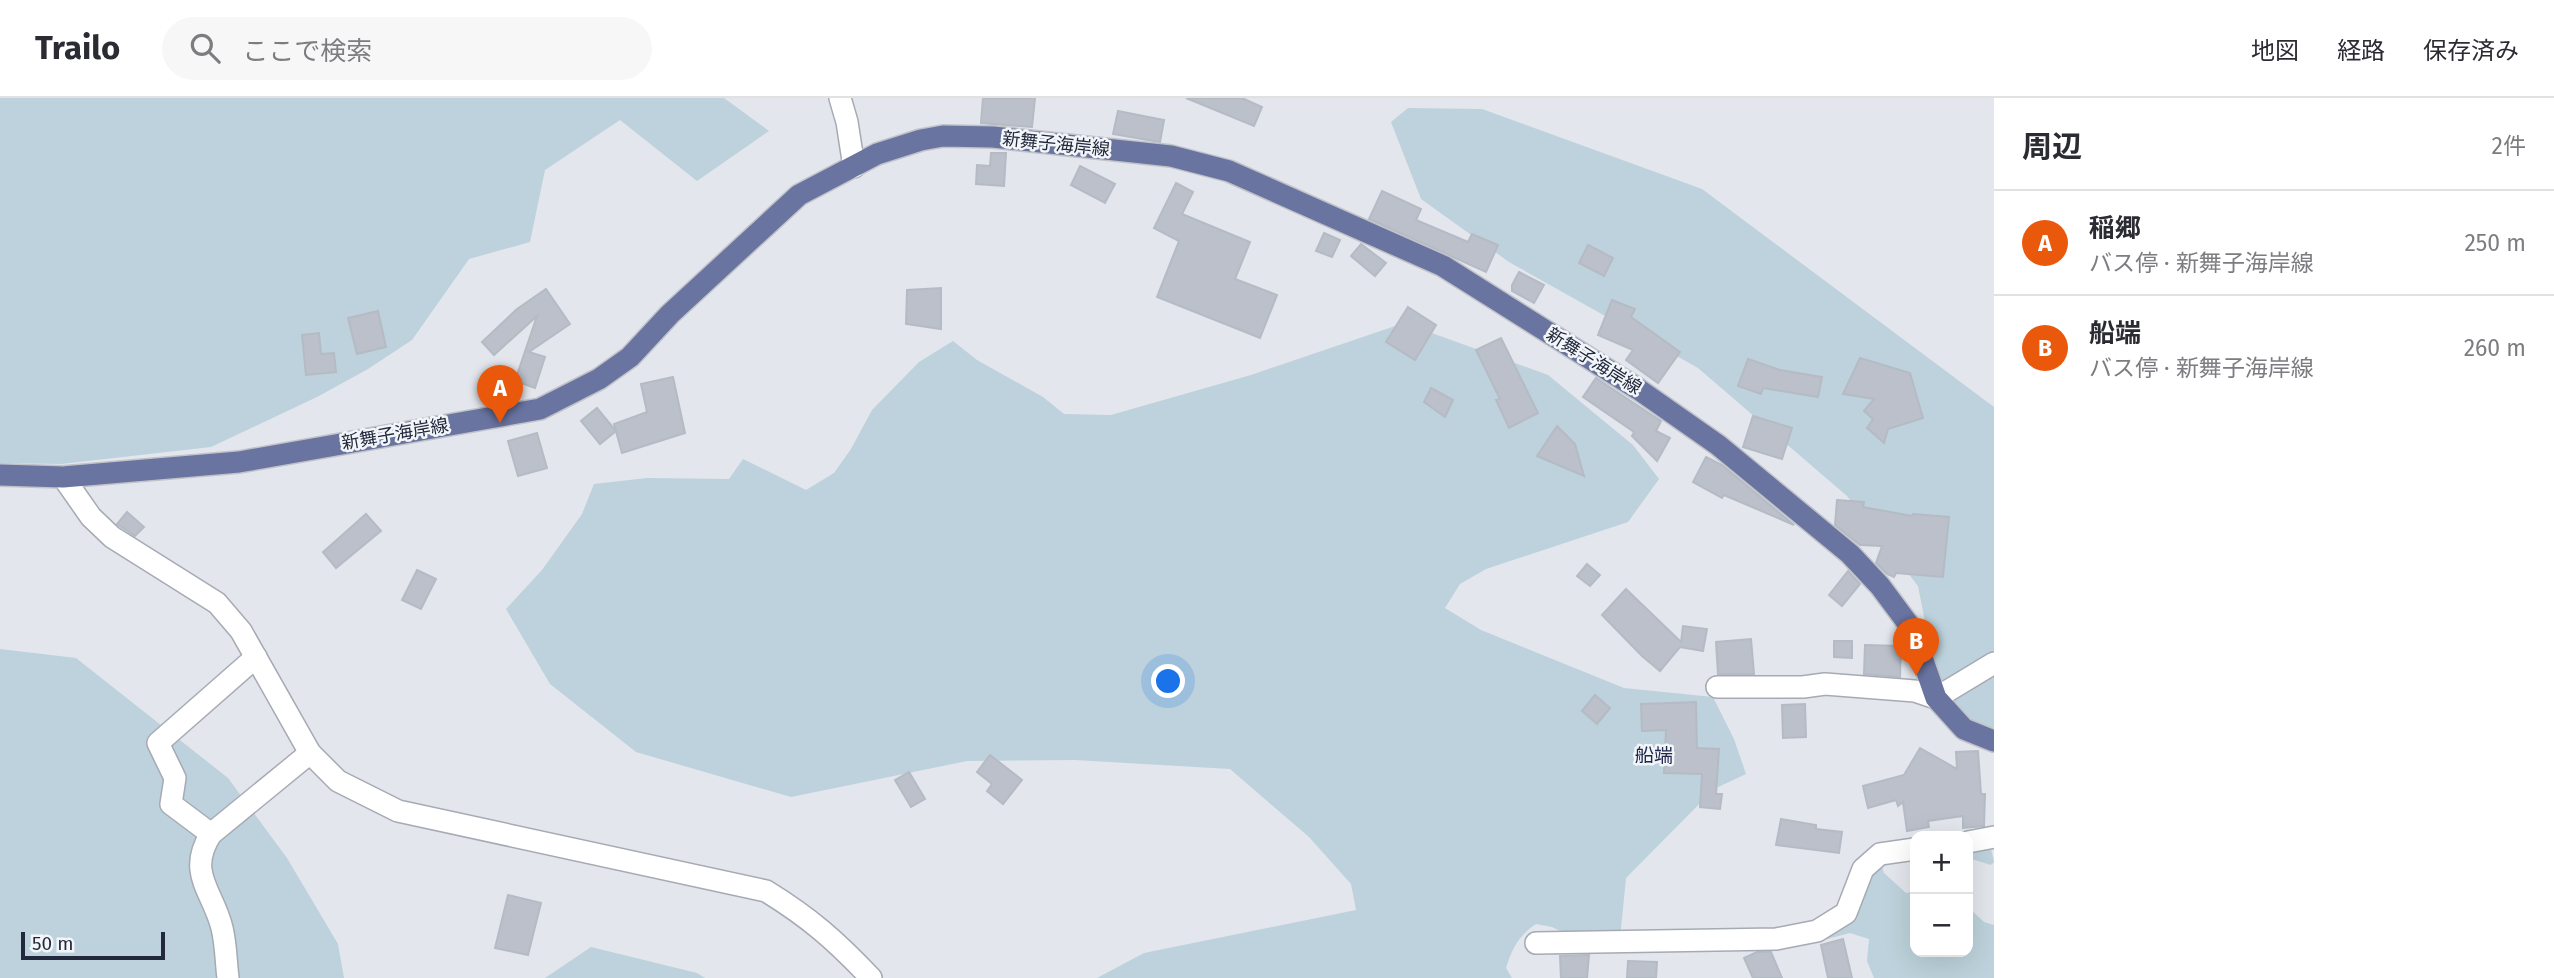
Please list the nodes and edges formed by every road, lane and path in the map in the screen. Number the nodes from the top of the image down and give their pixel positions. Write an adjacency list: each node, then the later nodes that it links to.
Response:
1 (840, 98): 2 (street)
2 (854, 167): 4 (main road, 新舞子海岸線); 8 (main road, 新舞子海岸線)
3 (0, 475): 4 (main road, 新舞子海岸線)
4 (63, 477): 5 (street)
5 (256, 657): 10 (street); 11 (street)
6 (1994, 663): 8 (street)
7 (1717, 687): 8 (street)
8 (1936, 698): 9 (main road, 新舞子海岸線)
9 (1994, 741)
10 (310, 753): 11 (street); 17 (street)
11 (211, 834): 16 (street)
12 (1994, 837): 13 (street)
13 (1973, 841)
14 (1910, 850): 15 (street)
15 (1536, 943)
16 (228, 978)
17 (871, 978)

